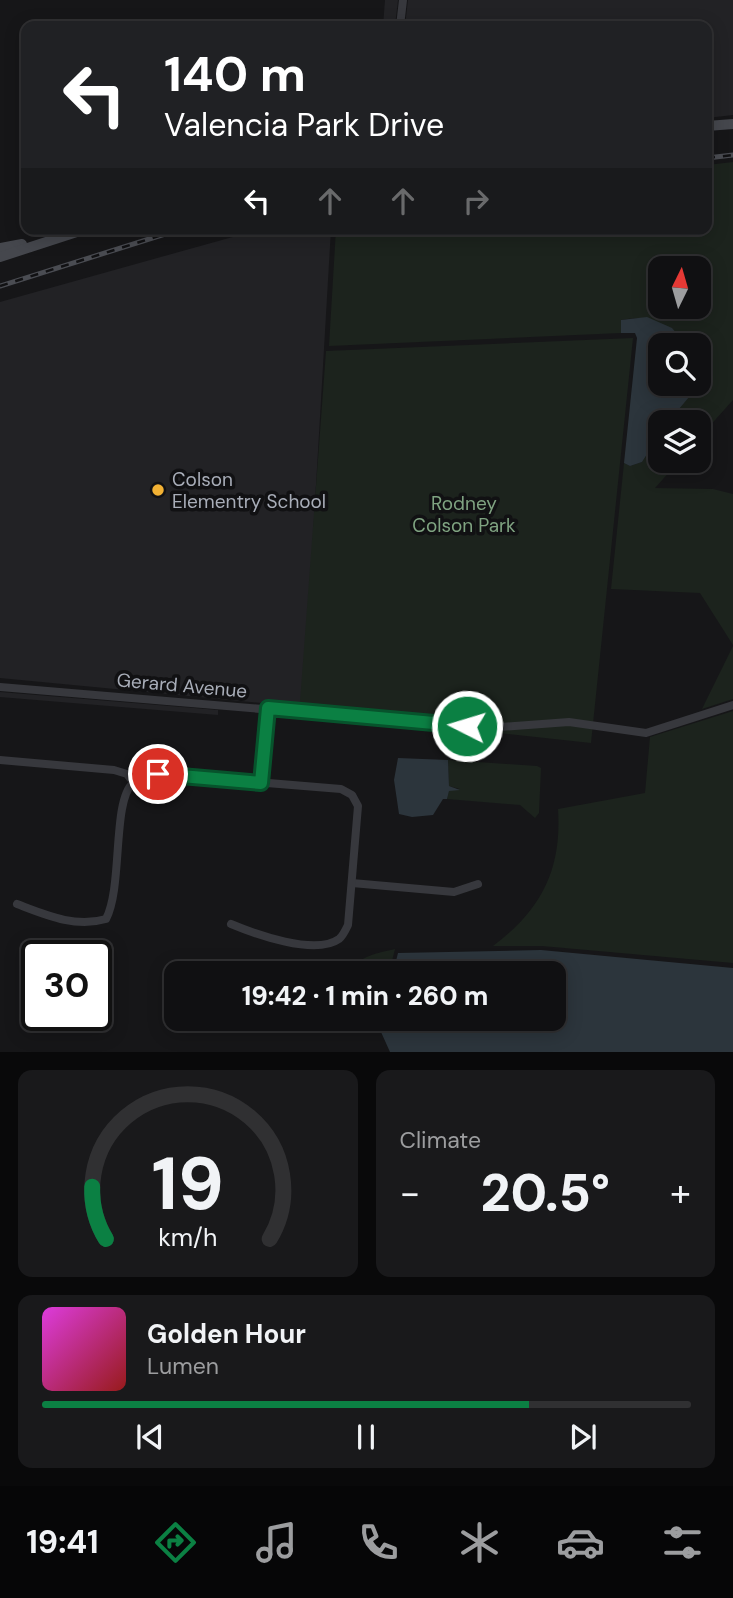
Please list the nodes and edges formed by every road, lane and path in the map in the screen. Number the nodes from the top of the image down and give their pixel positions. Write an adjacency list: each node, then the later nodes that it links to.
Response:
1 (403, 0): 2 (street)
2 (401, 21)
3 (733, 124): 4 (main road)
4 (712, 126)
5 (65, 235): 6 (main road); 7 (main road)
6 (0, 248)
7 (0, 257)
8 (0, 687): 10 (street, Gerard Avenue)
9 (733, 705): 10 (street, Gerard Avenue)
10 (268, 708): 13 (street)
11 (0, 760): 12 (street)
12 (133, 782): 13 (street); 16 (street)
13 (261, 783): 14 (street)
14 (352, 883): 15 (street); 17 (street)
15 (478, 884)
16 (17, 904)
17 (231, 924)

